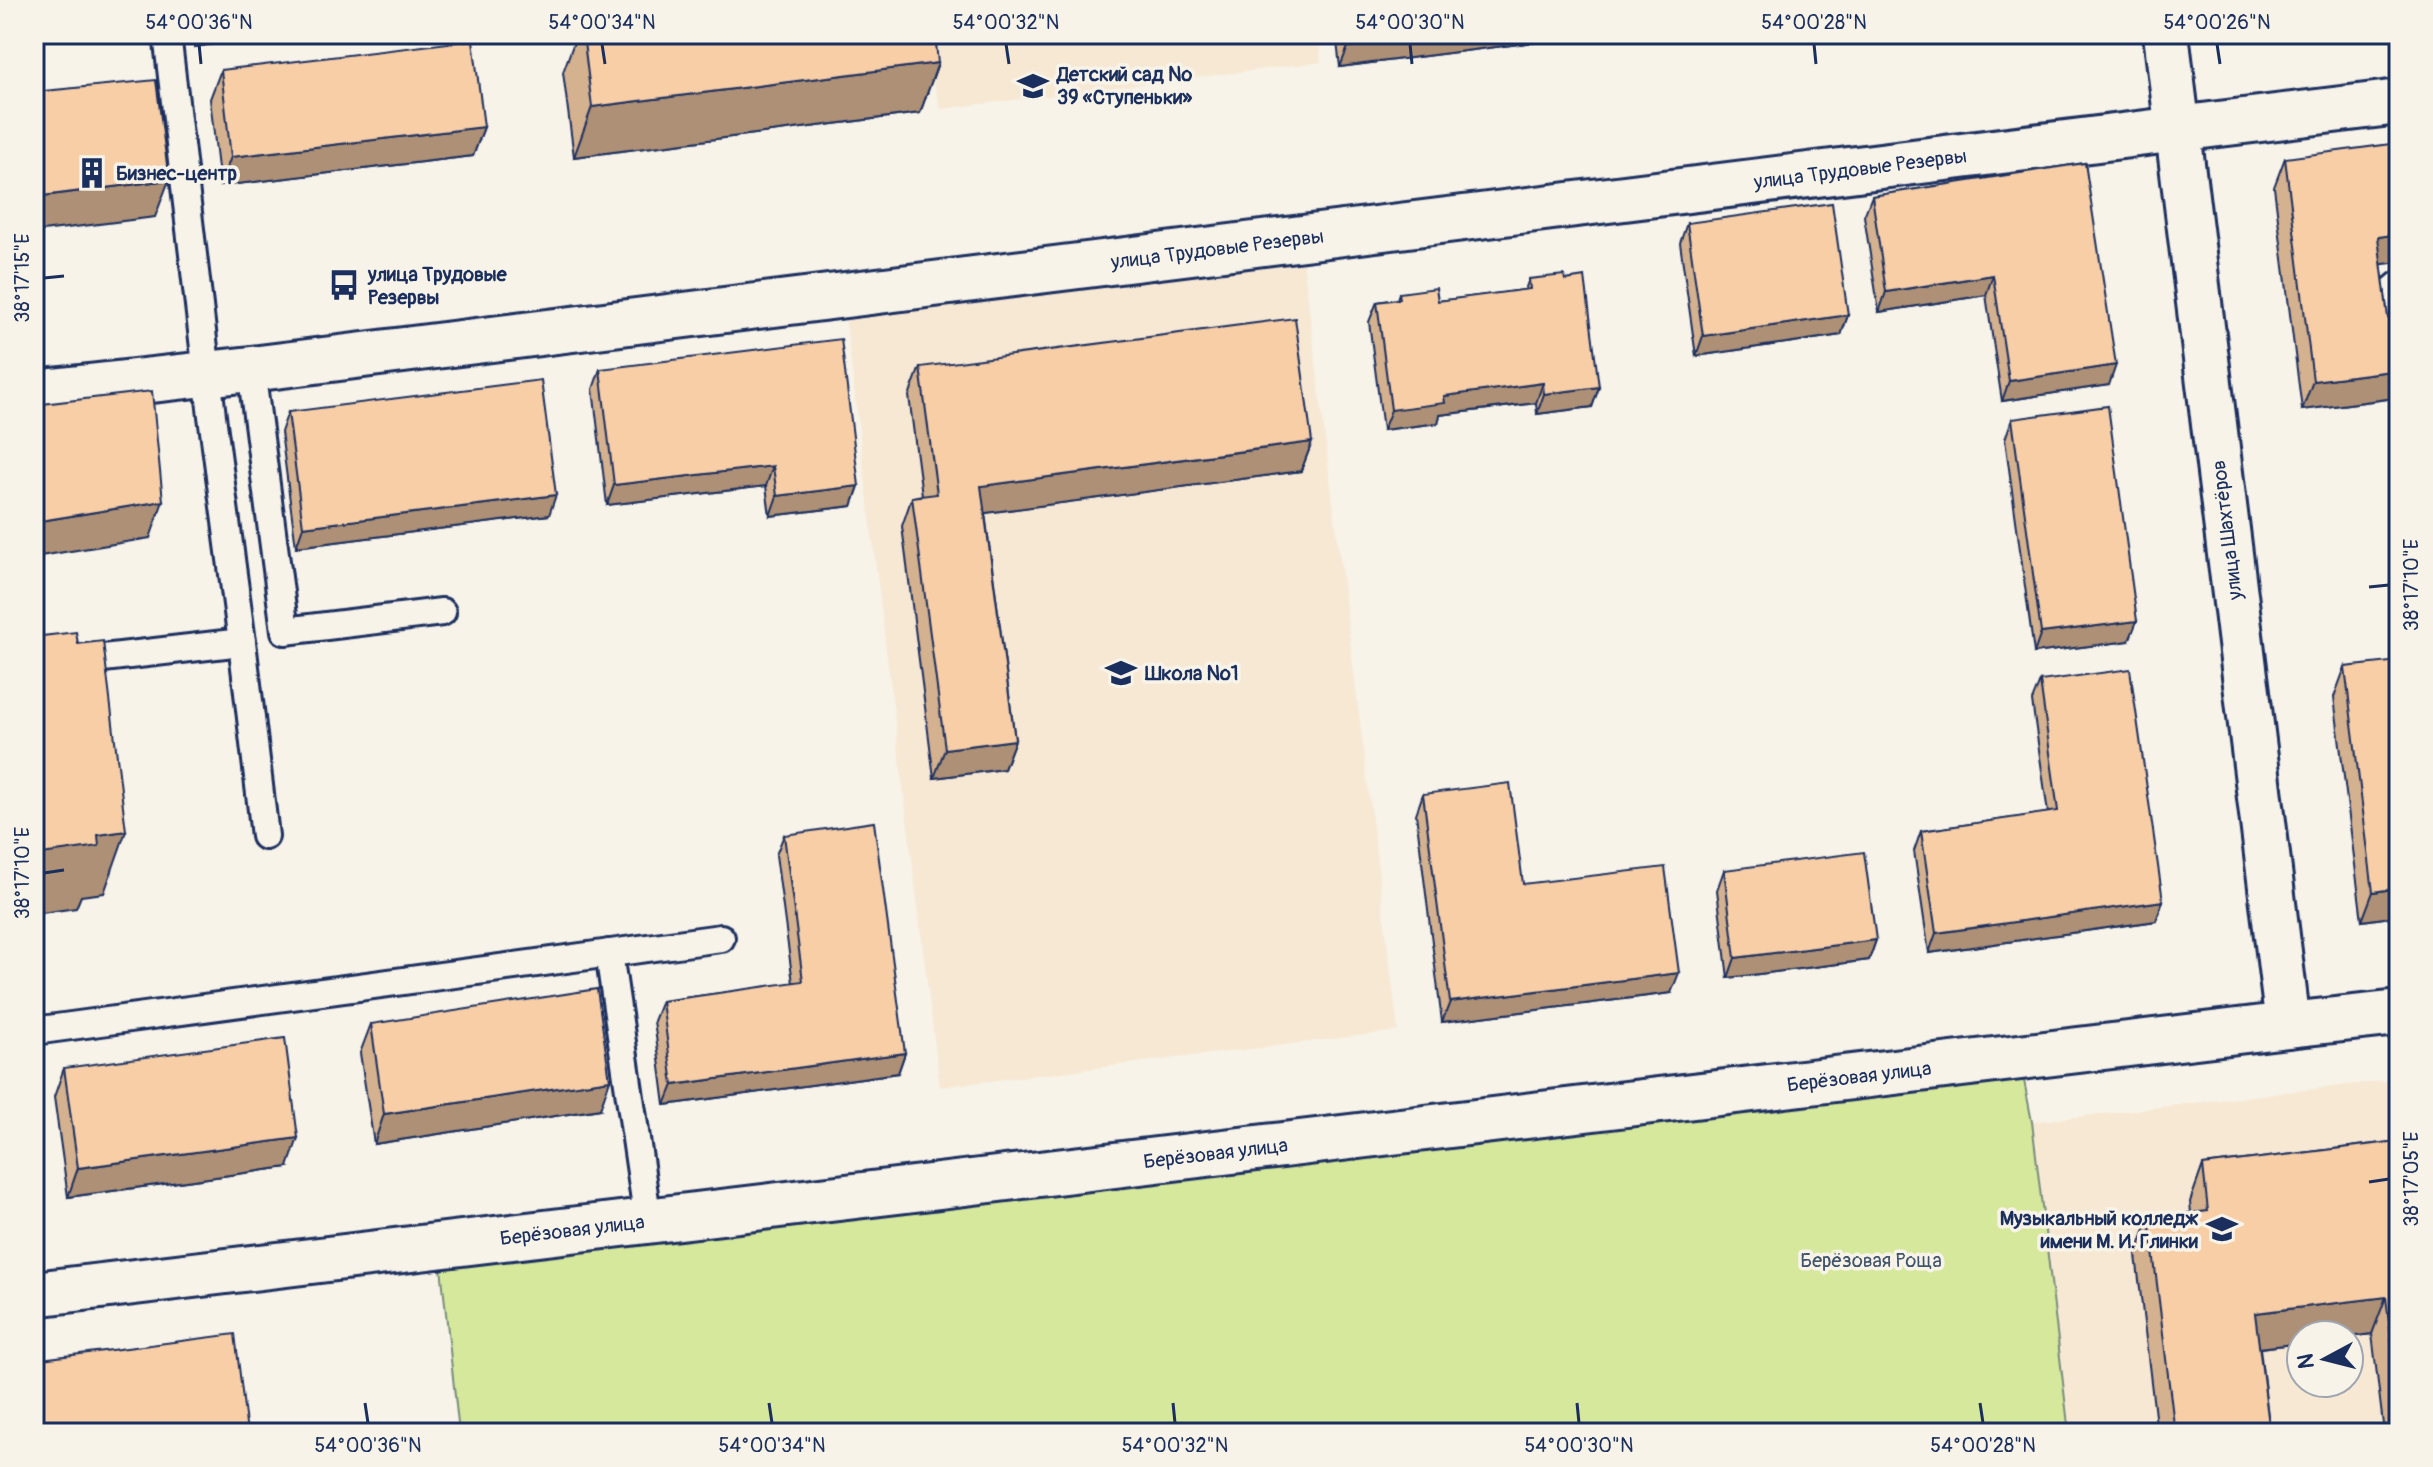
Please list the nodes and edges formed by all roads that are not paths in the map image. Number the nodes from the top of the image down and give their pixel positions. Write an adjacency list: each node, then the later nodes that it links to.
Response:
1 (167, 34): 8 (lane)
2 (2166, 34): 4 (street, улица Шахтёров)
3 (2399, 102): 4 (street, улица Трудовые Резервы)
4 (2178, 129): 7 (street, улица Трудовые Резервы); 17 (street, улица Шахтёров)
5 (2399, 285): 6 (lane)
6 (2391, 357)
7 (251, 369): 8 (street, улица Трудовые Резервы); 10 (lane)
8 (208, 374): 9 (street, улица Трудовые Резервы); 11 (lane)
9 (34, 393)
10 (442, 612)
11 (242, 642): 12 (lane); 13 (lane)
12 (34, 666)
13 (265, 836)
14 (721, 938): 15 (lane)
15 (609, 953): 18 (lane); 19 (lane)
16 (2399, 1013): 17 (street, Берёзовая улица)
17 (2288, 1025): 19 (street, Берёзовая улица)
18 (34, 1031)
19 (648, 1221): 20 (street, Берёзовая улица)
20 (34, 1294)

